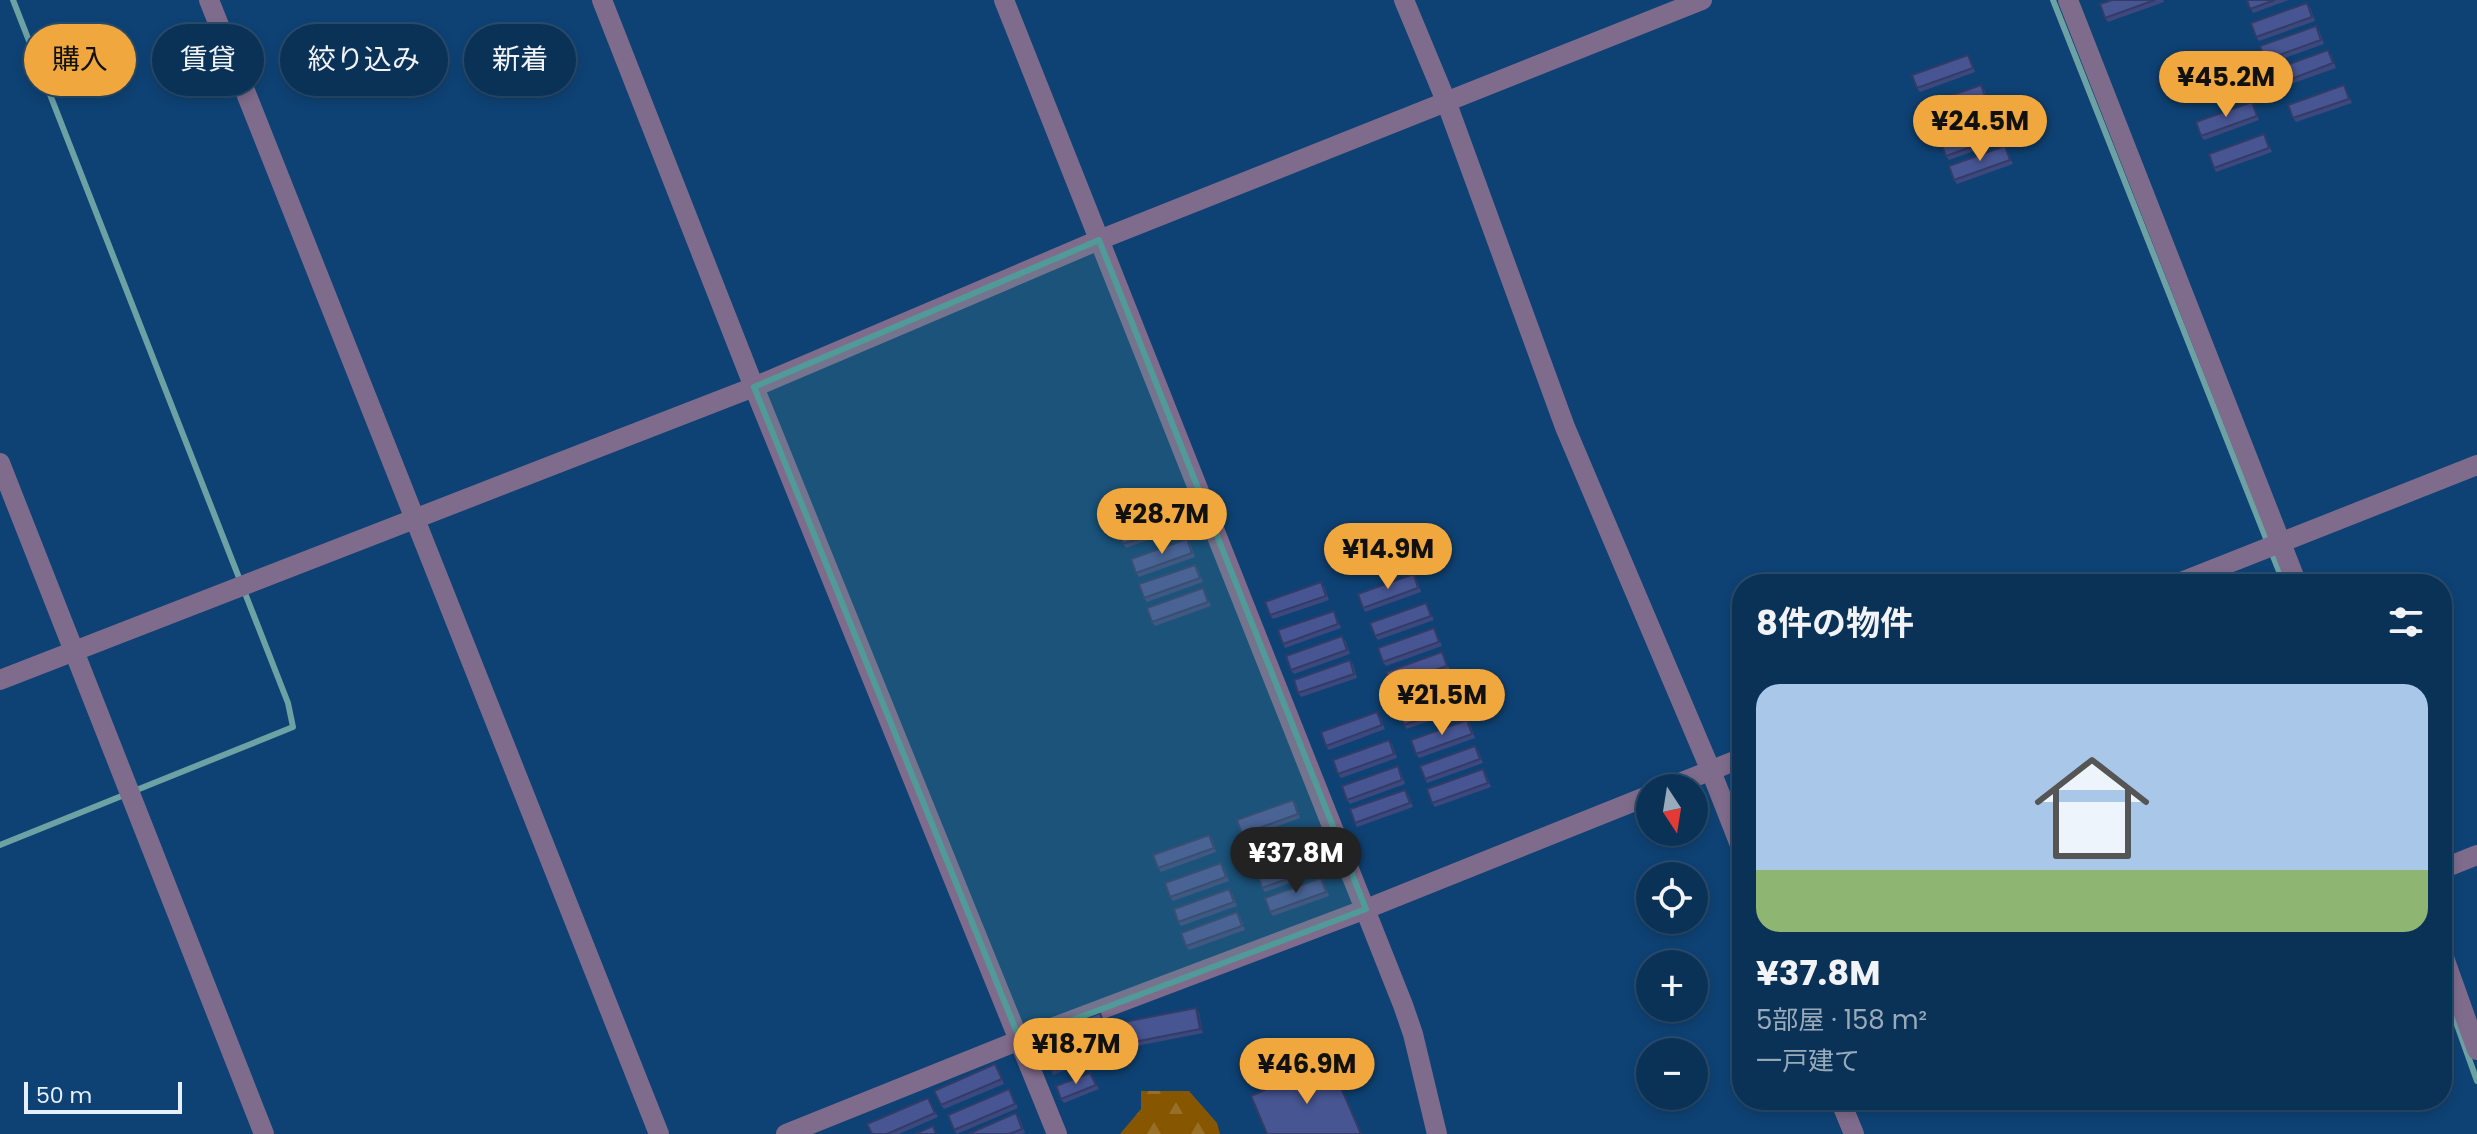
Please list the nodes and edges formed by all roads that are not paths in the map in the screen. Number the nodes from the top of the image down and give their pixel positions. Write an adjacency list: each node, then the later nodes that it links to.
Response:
1 (209, 0): 12 (street)
2 (602, 0): 9 (street)
3 (1004, 0): 8 (street)
4 (1404, 0): 7 (street)
5 (1702, 0): 7 (street)
6 (2068, 0): 13 (street)
7 (1446, 101): 8 (street); 19 (street)
8 (1099, 240): 9 (street); 25 (street)
9 (754, 387): 12 (street); 27 (street)
10 (0, 463): 16 (street)
11 (2477, 465): 13 (street)
12 (414, 520): 16 (street); 31 (street)
13 (2280, 542): 14 (street); 15 (street)
14 (2201, 574)
15 (2293, 574)
16 (74, 651): 17 (street); 30 (street)
17 (0, 680)
18 (1732, 762): 19 (street)
19 (1711, 771): 20 (street); 22 (street)
20 (1703, 774)
21 (1636, 801): 25 (street)
22 (1732, 825)
23 (2477, 855): 24 (street)
24 (2452, 865)
25 (1366, 909): 27 (street); 34 (street)
26 (2452, 980): 28 (street)
27 (1020, 1040): 32 (street); 33 (street)
28 (2477, 1050)
29 (1845, 1110): 35 (street)
30 (264, 1134)
31 (659, 1134)
32 (786, 1134)
33 (1057, 1134)
34 (1437, 1134)
35 (1854, 1134)

